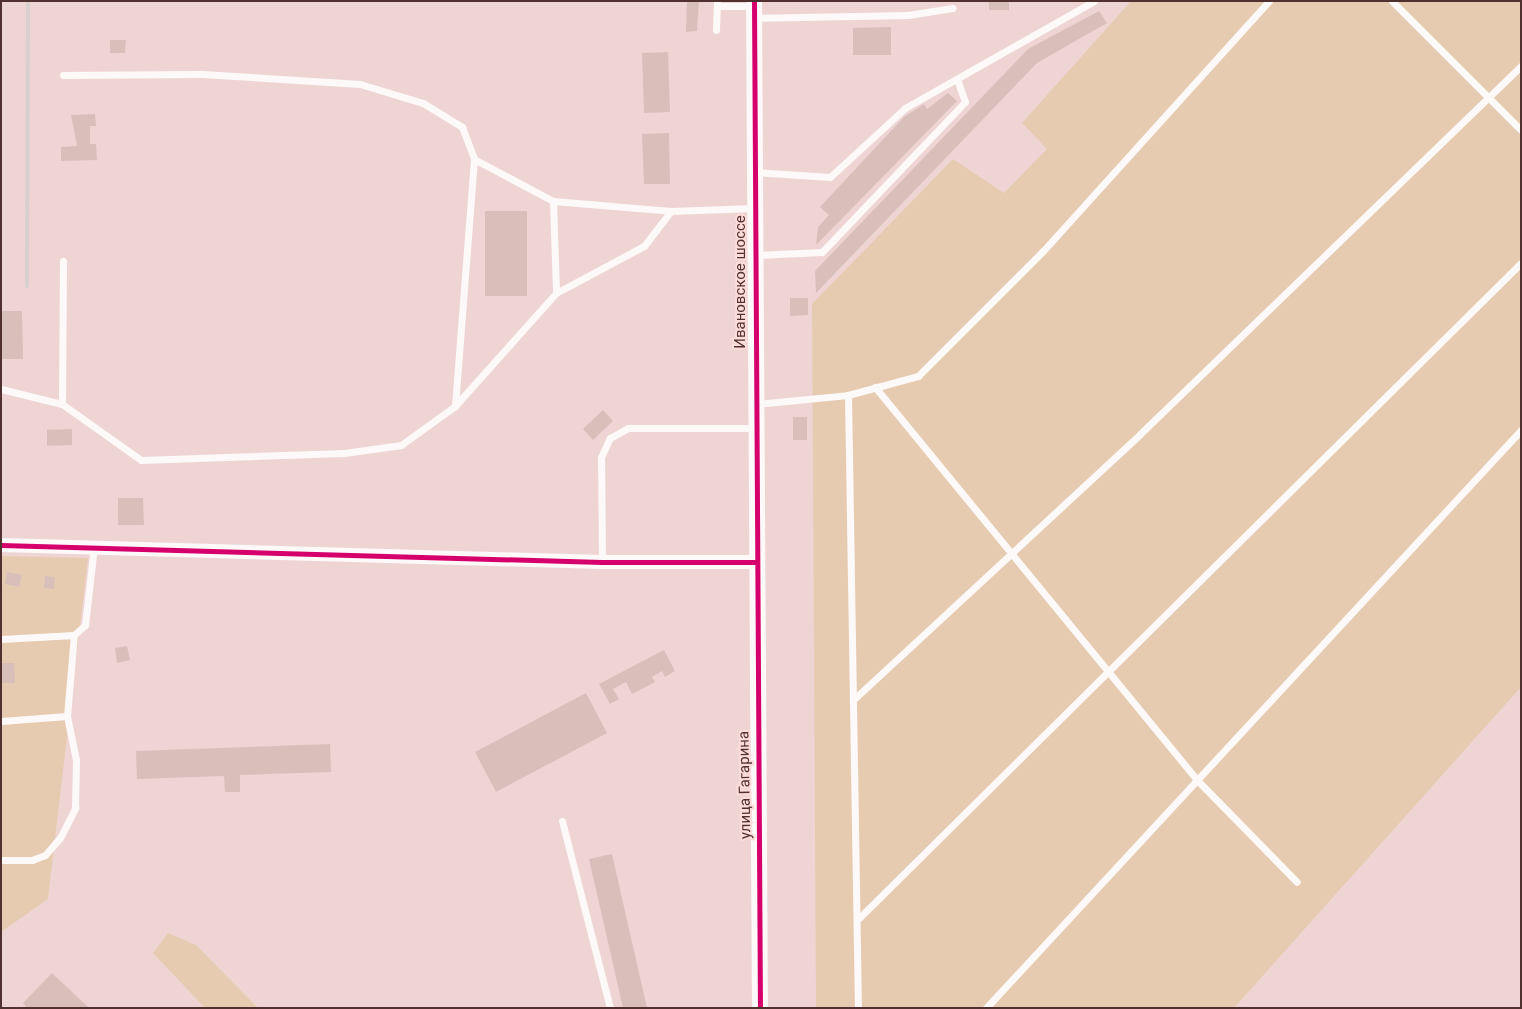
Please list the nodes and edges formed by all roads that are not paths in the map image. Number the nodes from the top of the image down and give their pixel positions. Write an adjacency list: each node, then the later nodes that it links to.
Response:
1 (1094, 1): 10 (lane)
2 (1269, 1): 22 (lane)
3 (1392, 1): 11 (lane)
4 (717, 4): 5 (lane); 7 (lane)
5 (754, 8): 6 (lane); 14 (street, Ивановское шоссе)
6 (952, 8)
7 (716, 30)
8 (1521, 66): 11 (lane)
9 (63, 75): 13 (lane)
10 (957, 78): 14 (lane); 18 (lane)
11 (1488, 97): 12 (lane); 32 (lane)
12 (1521, 130)
13 (474, 159): 15 (lane); 27 (lane)
14 (754, 172): 16 (street, Ивановское шоссе)
15 (553, 201): 17 (lane); 21 (lane)
16 (754, 208): 17 (lane); 18 (street, Ивановское шоссе)
17 (671, 210): 21 (lane)
18 (754, 255): 26 (street, Ивановское шоссе)
19 (63, 261): 25 (lane)
20 (1521, 263): 37 (lane)
21 (556, 293): 27 (lane)
22 (875, 387): 24 (lane); 32 (lane)
23 (1, 389): 25 (lane)
24 (848, 395): 26 (lane); 38 (lane)
25 (62, 404): 27 (lane)
26 (754, 405): 28 (street, Ивановское шоссе)
27 (456, 406)
28 (754, 428): 33 (lane); 34 (street, Ивановское шоссе)
29 (1521, 430): 41 (lane)
30 (1, 545): 31 (street)
31 (94, 546): 33 (street); 35 (lane)
32 (1010, 555): 37 (lane); 38 (lane)
33 (602, 562): 34 (street)
34 (755, 562): 47 (street, улица Гагарина)
35 (74, 634): 36 (lane); 39 (lane)
36 (1, 639)
37 (1107, 672): 41 (lane); 45 (lane)
38 (853, 700): 45 (lane)
39 (66, 716): 40 (lane); 43 (lane)
40 (1, 721)
41 (1198, 781): 44 (lane); 49 (lane)
42 (562, 821): 46 (lane)
43 (1, 860)
44 (1297, 882)
45 (857, 920): 48 (lane)
46 (610, 1008)
47 (760, 1008)
48 (858, 1008)
49 (986, 1008)

